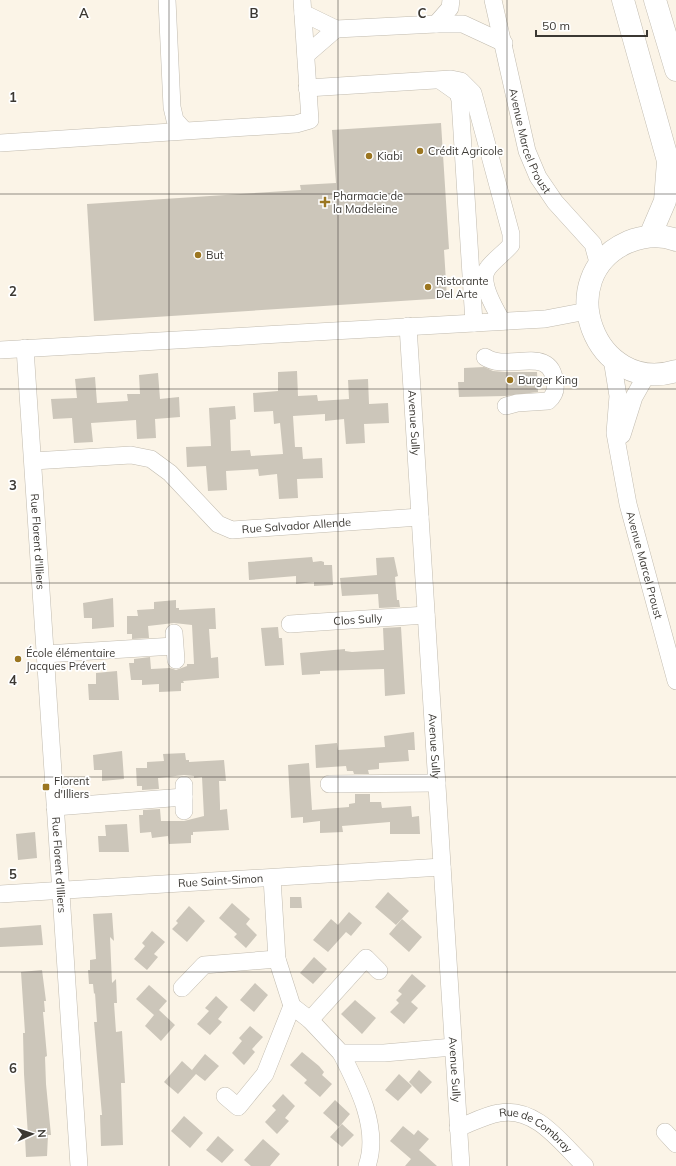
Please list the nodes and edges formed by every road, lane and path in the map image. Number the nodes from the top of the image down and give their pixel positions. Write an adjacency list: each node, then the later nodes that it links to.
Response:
1 (166, 0): 14 (street)
2 (451, 0): 7 (street)
3 (493, 0): 9 (street, Avenue Marcel Proust)
4 (623, 0): 16 (main road)
5 (655, 0): 11 (main road)
6 (303, 6): 8 (street); 10 (street)
7 (436, 24): 8 (street); 9 (street)
8 (336, 29): 10 (street)
9 (504, 43): 18 (street, Avenue Marcel Proust)
10 (306, 55): 13 (street)
11 (676, 70)
12 (439, 80): 13 (street); 20 (street); 21 (street)
13 (308, 88): 14 (street)
14 (184, 130): 15 (street)
15 (0, 143)
16 (650, 236): 17 (main road); 18 (main road)
17 (676, 240)
18 (599, 266): 19 (main road)
19 (587, 311): 20 (street); 26 (main road)
20 (502, 321): 21 (street)
21 (474, 323): 22 (street)
22 (408, 326): 23 (street); 32 (street, Avenue Sully)
23 (25, 348): 24 (street); 31 (street, Rue Florent d'Illiers)
24 (0, 350)
25 (485, 357): 29 (street)
26 (612, 359): 28 (main road); 30 (street, Avenue Marcel Proust)
27 (676, 371): 28 (main road)
28 (647, 374): 30 (street, Avenue Marcel Proust)
29 (506, 406)
30 (619, 448): 37 (street, Avenue Marcel Proust)
31 (33, 461): 32 (street, Rue Salvador Allende); 36 (street, Rue Florent d'Illiers)
32 (420, 517): 33 (street, Avenue Sully)
33 (426, 615): 34 (street, Clos Sully); 38 (street, Avenue Sully)
34 (290, 624)
35 (175, 646): 36 (street)
36 (45, 654): 41 (street, Rue Florent d'Illiers)
37 (676, 681)
38 (437, 783): 39 (street); 42 (street, Avenue Sully)
39 (329, 784)
40 (184, 798): 41 (street)
41 (55, 807): 44 (street, Rue Florent d'Illiers)
42 (442, 867): 43 (street, Rue Saint-Simon); 51 (street, Avenue Sully)
43 (272, 878): 44 (street, Rue Saint-Simon); 46 (street)
44 (61, 890): 45 (street, Rue Saint-Simon); 55 (street, Rue Florent d'Illiers)
45 (0, 894)
46 (277, 959): 48 (street); 49 (street)
47 (379, 971): 50 (street)
48 (182, 988)
49 (292, 1006): 50 (street); 53 (street)
50 (310, 1020): 52 (street)
51 (453, 1047): 52 (street); 54 (street, Avenue Sully)
52 (341, 1053): 56 (street)
53 (225, 1096)
54 (458, 1128): 57 (street, Avenue Sully); 58 (street, Rue de Combray)
55 (79, 1166)
56 (367, 1166)
57 (461, 1166)
58 (585, 1166)

